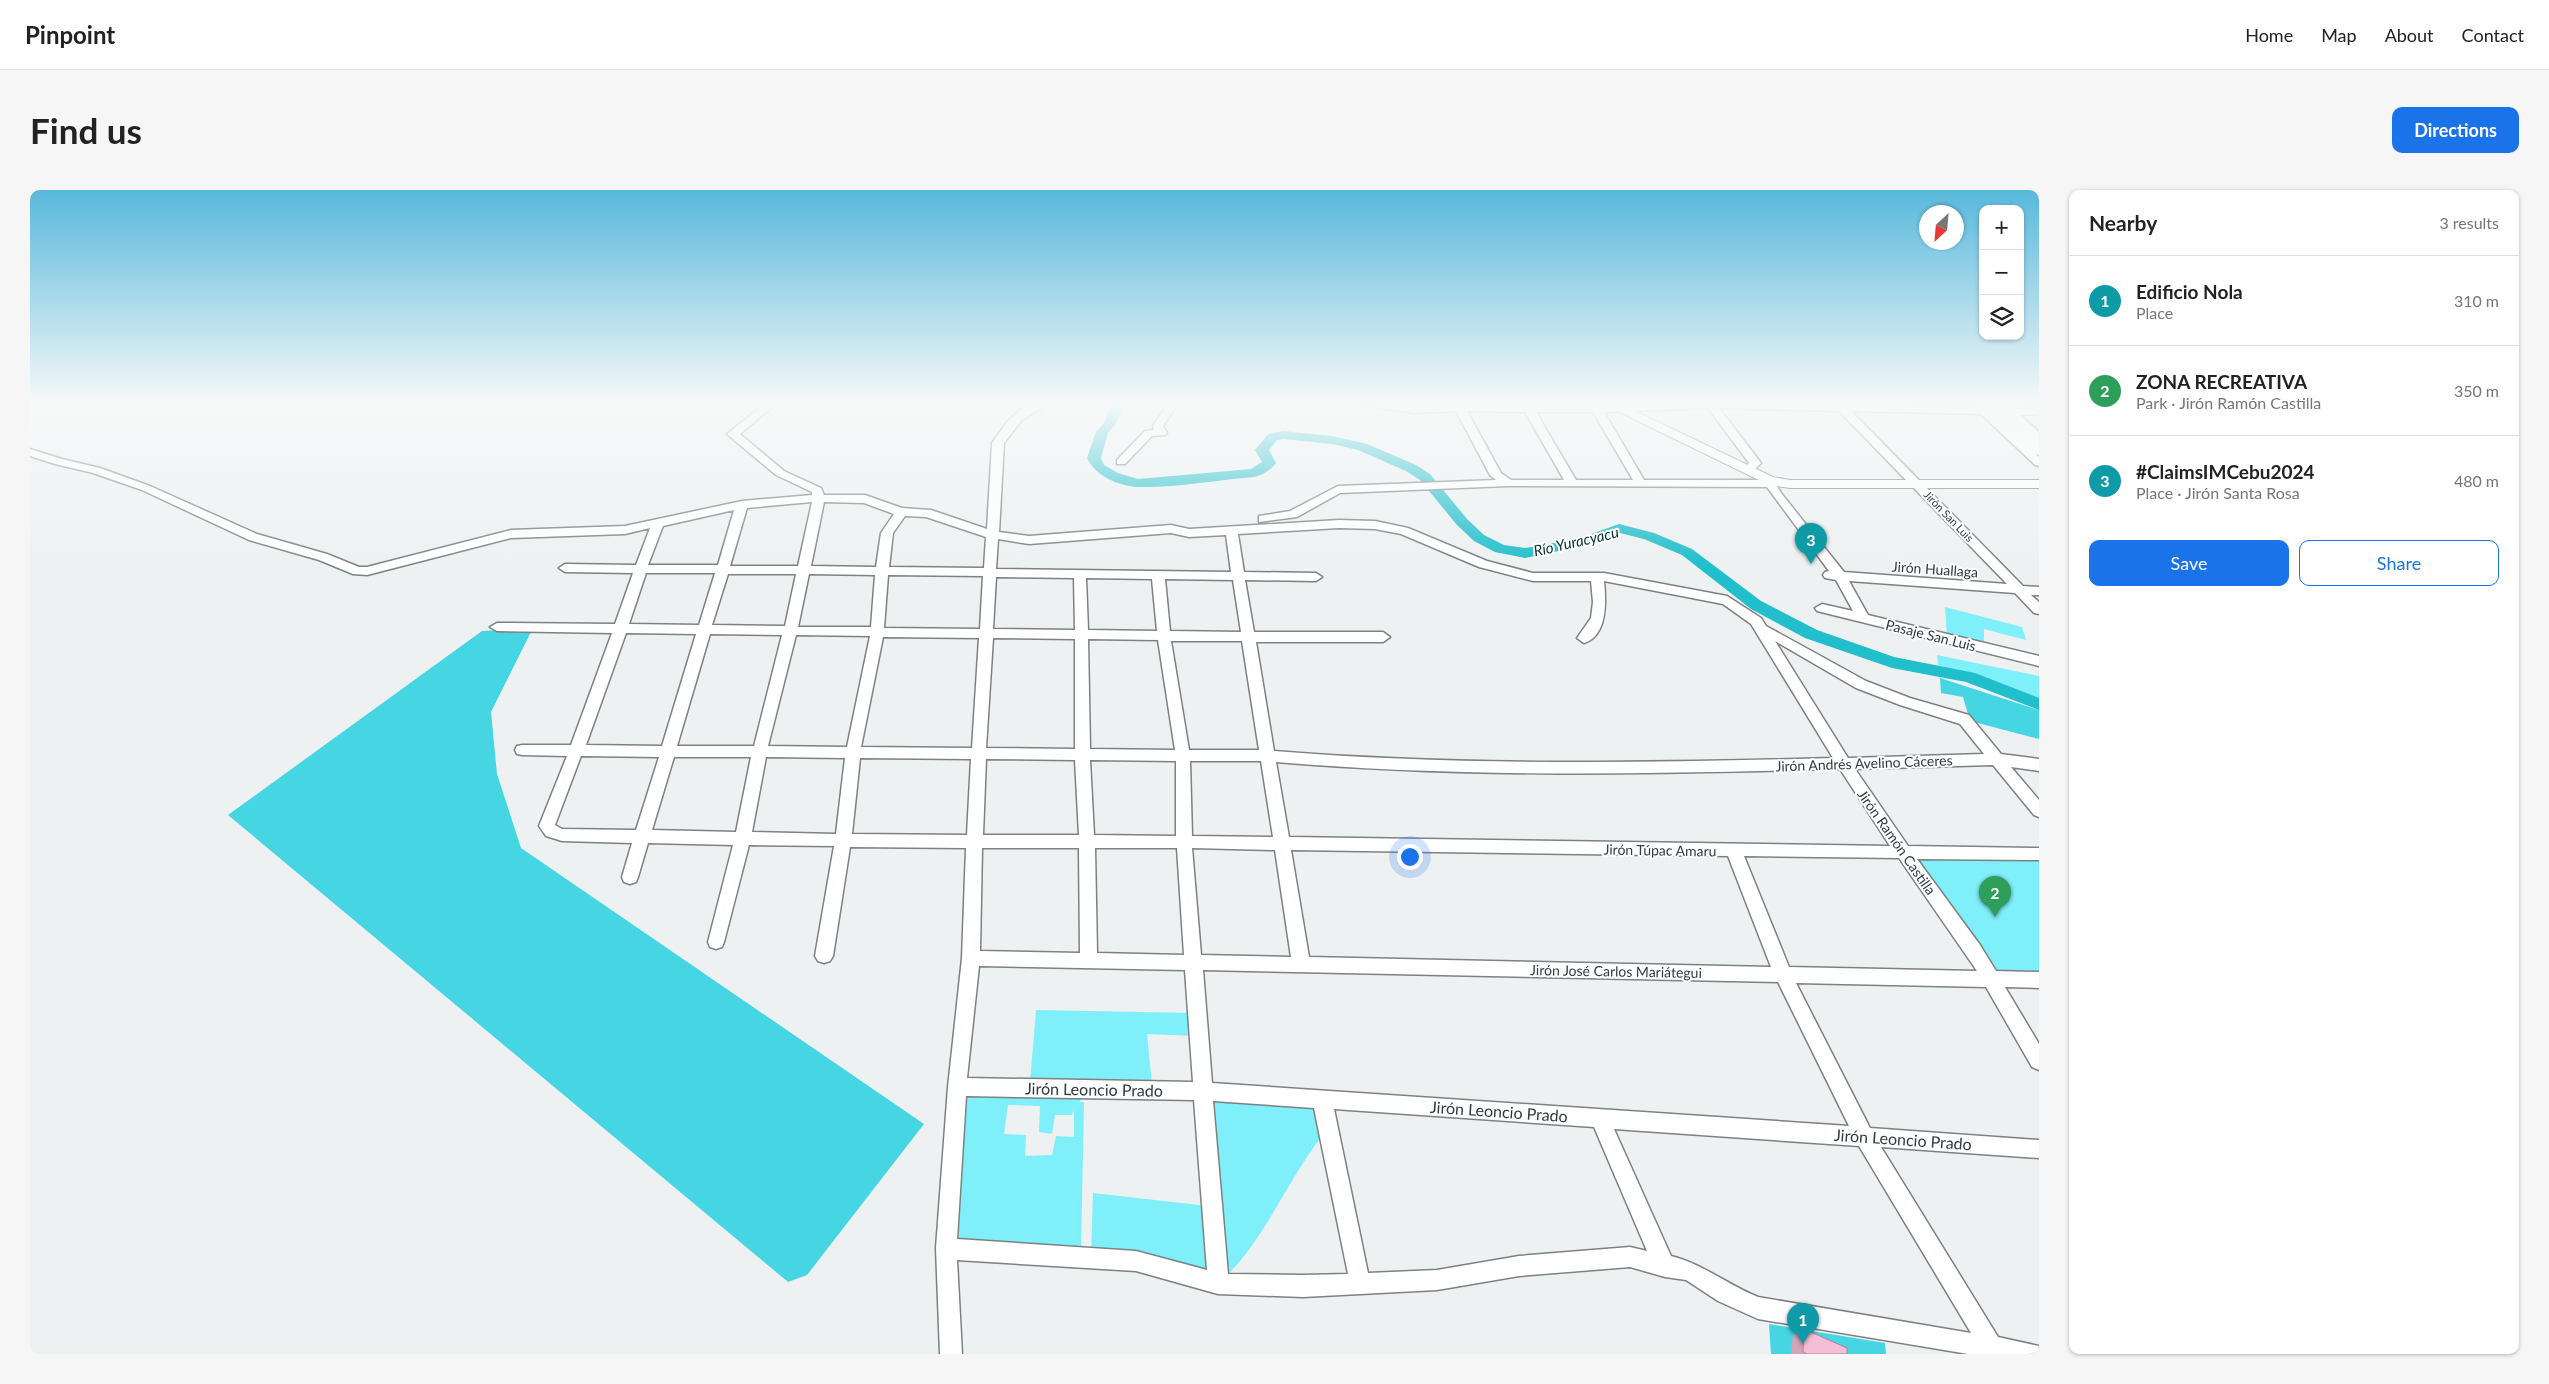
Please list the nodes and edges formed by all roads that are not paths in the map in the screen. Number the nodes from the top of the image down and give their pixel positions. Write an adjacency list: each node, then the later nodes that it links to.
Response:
1 (43, 456): 22 (street)
2 (760, 456): 19 (street)
3 (997, 456): 25 (street)
4 (1126, 456): 11 (street)
5 (1486, 456): 13 (street)
6 (1556, 456): 15 (street)
7 (1627, 456): 16 (street)
8 (1719, 456): 12 (main road)
9 (1750, 456): 12 (street)
10 (1890, 456): 17 (street, Jirón San Luis)
11 (1121, 462)
12 (1748, 470): 14 (main road)
13 (1508, 483): 15 (street); 23 (street)
14 (1771, 483): 16 (street); 17 (main road); 35 (street)
15 (1572, 484): 16 (street)
16 (1641, 484)
17 (1918, 484): 18 (main road); 38 (street, Jirón San Luis)
18 (2039, 484)
19 (819, 498): 20 (street); 21 (street); 28 (street)
20 (742, 505): 22 (street); 27 (street)
21 (901, 512): 25 (street); 30 (street)
22 (658, 523): 29 (street)
23 (1171, 529): 24 (street); 25 (street)
24 (1231, 530): 33 (street); 37 (street)
25 (993, 535): 31 (street)
26 (565, 568): 29 (street)
27 (724, 569): 28 (street); 29 (street); 46 (street)
28 (804, 569): 30 (street); 47 (street)
29 (639, 570): 45 (street)
30 (882, 571): 31 (street); 48 (street)
31 (991, 572): 32 (street); 49 (street)
32 (1080, 574): 34 (street); 50 (street)
33 (1238, 574): 34 (street); 36 (street); 52 (street)
34 (1158, 576): 51 (street)
35 (1834, 576): 38 (street, Jirón Huallaga); 42 (street)
36 (1316, 577)
37 (1598, 577): 43 (street); 54 (street)
38 (2021, 590): 39 (street, Jirón Huallaga); 41 (street, Jirón San Luis)
39 (2039, 590)
40 (1822, 608): 42 (street, Pasaje San Luis)
41 (2039, 610)
42 (1863, 618): 55 (street, Pasaje San Luis)
43 (1759, 625): 65 (street); 66 (street, Jirón Ramón Castilla)
44 (497, 628): 45 (street)
45 (620, 630): 46 (street); 57 (street)
46 (706, 631): 47 (street); 58 (street)
47 (790, 632): 48 (street); 59 (street)
48 (877, 632): 49 (street); 60 (street)
49 (987, 634): 50 (street); 61 (street)
50 (1082, 635): 51 (street); 62 (street)
51 (1164, 636): 52 (street); 63 (street)
52 (1248, 637): 53 (street); 64 (street)
53 (1383, 637)
54 (1584, 638)
55 (2039, 661)
56 (522, 750): 57 (street, Jirón Andrés Avelino Cáceres)
57 (577, 750): 58 (street, Jirón Andrés Avelino Cáceres); 69 (street, Jirón Túpac Amaru)
58 (666, 751): 59 (street, Jirón Andrés Avelino Cáceres); 69 (street)
59 (760, 751): 60 (street, Jirón Andrés Avelino Cáceres); 70 (street)
60 (853, 752): 61 (street, Jirón Andrés Avelino Cáceres); 71 (street)
61 (978, 755): 62 (street, Jirón Andrés Avelino Cáceres); 72 (street)
62 (1082, 756): 63 (street, Jirón Andrés Avelino Cáceres); 73 (street)
63 (1183, 756): 64 (street, Jirón Andrés Avelino Cáceres); 74 (street)
64 (1269, 756): 66 (street, Jirón Andrés Avelino Cáceres); 75 (street)
65 (1998, 759): 66 (street, Jirón Andrés Avelino Cáceres); 67 (street, Jirón Andrés Avelino Cáceres); 68 (street)
66 (1845, 764): 77 (street, Jirón Ramón Castilla)
67 (2039, 766)
68 (2039, 811)
69 (642, 836): 70 (street, Jirón Túpac Amaru); 79 (street)
70 (743, 837): 71 (street, Jirón Túpac Amaru); 80 (street)
71 (843, 840): 72 (street, Jirón Túpac Amaru); 81 (street)
72 (975, 841): 73 (street, Jirón Túpac Amaru); 82 (street)
73 (1087, 842): 74 (street, Jirón Túpac Amaru); 83 (street)
74 (1184, 842): 75 (street, Jirón Túpac Amaru); 84 (street)
75 (1281, 845): 76 (street, Jirón Túpac Amaru); 85 (street)
76 (1734, 851): 77 (street, Jirón Túpac Amaru); 86 (street)
77 (1903, 853): 78 (street, Jirón Túpac Amaru); 87 (street, Jirón Ramón Castilla)
78 (2039, 854)
79 (630, 877)
80 (716, 942)
81 (824, 956)
82 (972, 958): 83 (street, Jirón José Carlos Mariátegui); 90 (street)
83 (1088, 960): 84 (street, Jirón José Carlos Mariátegui)
84 (1194, 962): 85 (street, Jirón José Carlos Mariátegui); 91 (street)
85 (1301, 963): 86 (street, Jirón José Carlos Mariátegui)
86 (1783, 975): 87 (street, Jirón José Carlos Mariátegui); 94 (street)
87 (1992, 979): 88 (street, Jirón José Carlos Mariátegui); 89 (street, Jirón Ramón Castilla)
88 (2039, 980)
89 (2039, 1061)
90 (958, 1087): 91 (street, Jirón Leoncio Prado); 96 (street)
91 (1203, 1091): 92 (street, Jirón Leoncio Prado); 98 (street)
92 (1322, 1099): 93 (street, Jirón Leoncio Prado); 99 (street)
93 (1600, 1119): 94 (street, Jirón Leoncio Prado); 97 (street)
94 (1864, 1137): 95 (street, Jirón Leoncio Prado); 100 (street); 100 (street)
95 (2039, 1149)
96 (946, 1248): 98 (street); 101 (street)
97 (1665, 1266): 99 (street); 100 (street)
98 (1218, 1284): 99 (street)
99 (1360, 1284)
100 (1991, 1346): 102 (street)
101 (951, 1354)
102 (2033, 1354)

